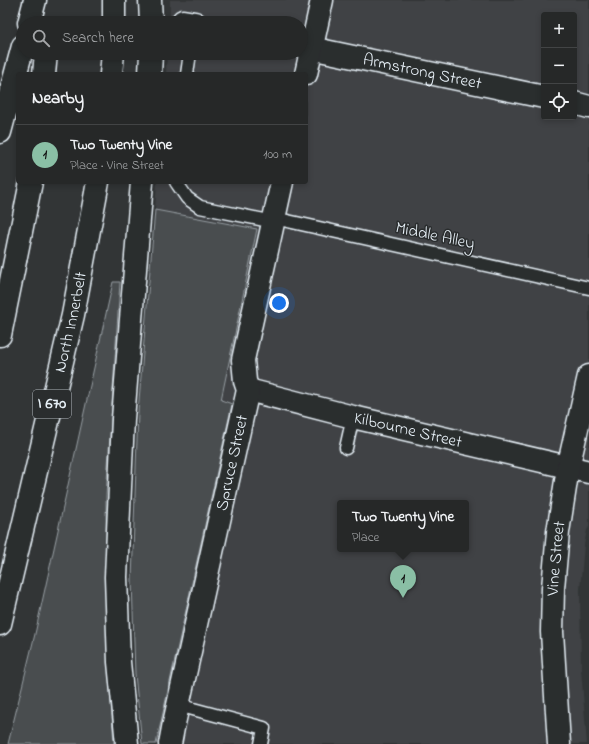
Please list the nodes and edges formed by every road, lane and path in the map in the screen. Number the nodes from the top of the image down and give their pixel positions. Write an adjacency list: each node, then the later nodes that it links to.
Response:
1 (35, 0): 6 (main road)
2 (45, 0): 7 (main road)
3 (114, 0): 8 (main road)
4 (150, 0): 9 (main road)
5 (322, 0): 10 (main road)
6 (31, 16)
7 (45, 16)
8 (114, 16)
9 (151, 16)
10 (308, 41)
11 (308, 47): 25 (main road, Armstrong Street)
12 (19, 60): 18 (main road)
13 (45, 60): 20 (main road)
14 (112, 60): 21 (main road)
15 (151, 60): 22 (main road)
16 (189, 60): 23 (lane)
17 (306, 60): 24 (main road)
18 (16, 72)
19 (16, 72): 28 (main road)
20 (44, 72)
21 (111, 72)
22 (150, 72)
23 (187, 72)
24 (306, 72)
25 (541, 96)
26 (577, 105): 27 (main road)
27 (589, 107)
28 (0, 132)
29 (31, 184): 36 (main road)
30 (98, 184): 42 (main road, North Innerbelt / I 670)
31 (142, 184): 44 (main road)
32 (177, 184): 34 (lane, Middle Alley)
33 (282, 184): 34 (main road, Spruce Street)
34 (274, 220): 35 (lane, Middle Alley); 38 (main road, Spruce Street)
35 (589, 288)
36 (0, 335)
37 (589, 376): 41 (main road, Vine Street)
38 (248, 390): 39 (main road, Kilbourne Street); 43 (main road, Spruce Street)
39 (353, 417): 40 (lane); 41 (main road, Kilbourne Street)
40 (346, 448)
41 (579, 470): 47 (main road, Vine Street)
42 (0, 624)
43 (178, 705): 45 (main road, Spruce Street); 46 (lane)
44 (127, 744)
45 (170, 744)
46 (261, 744)
47 (559, 744)

